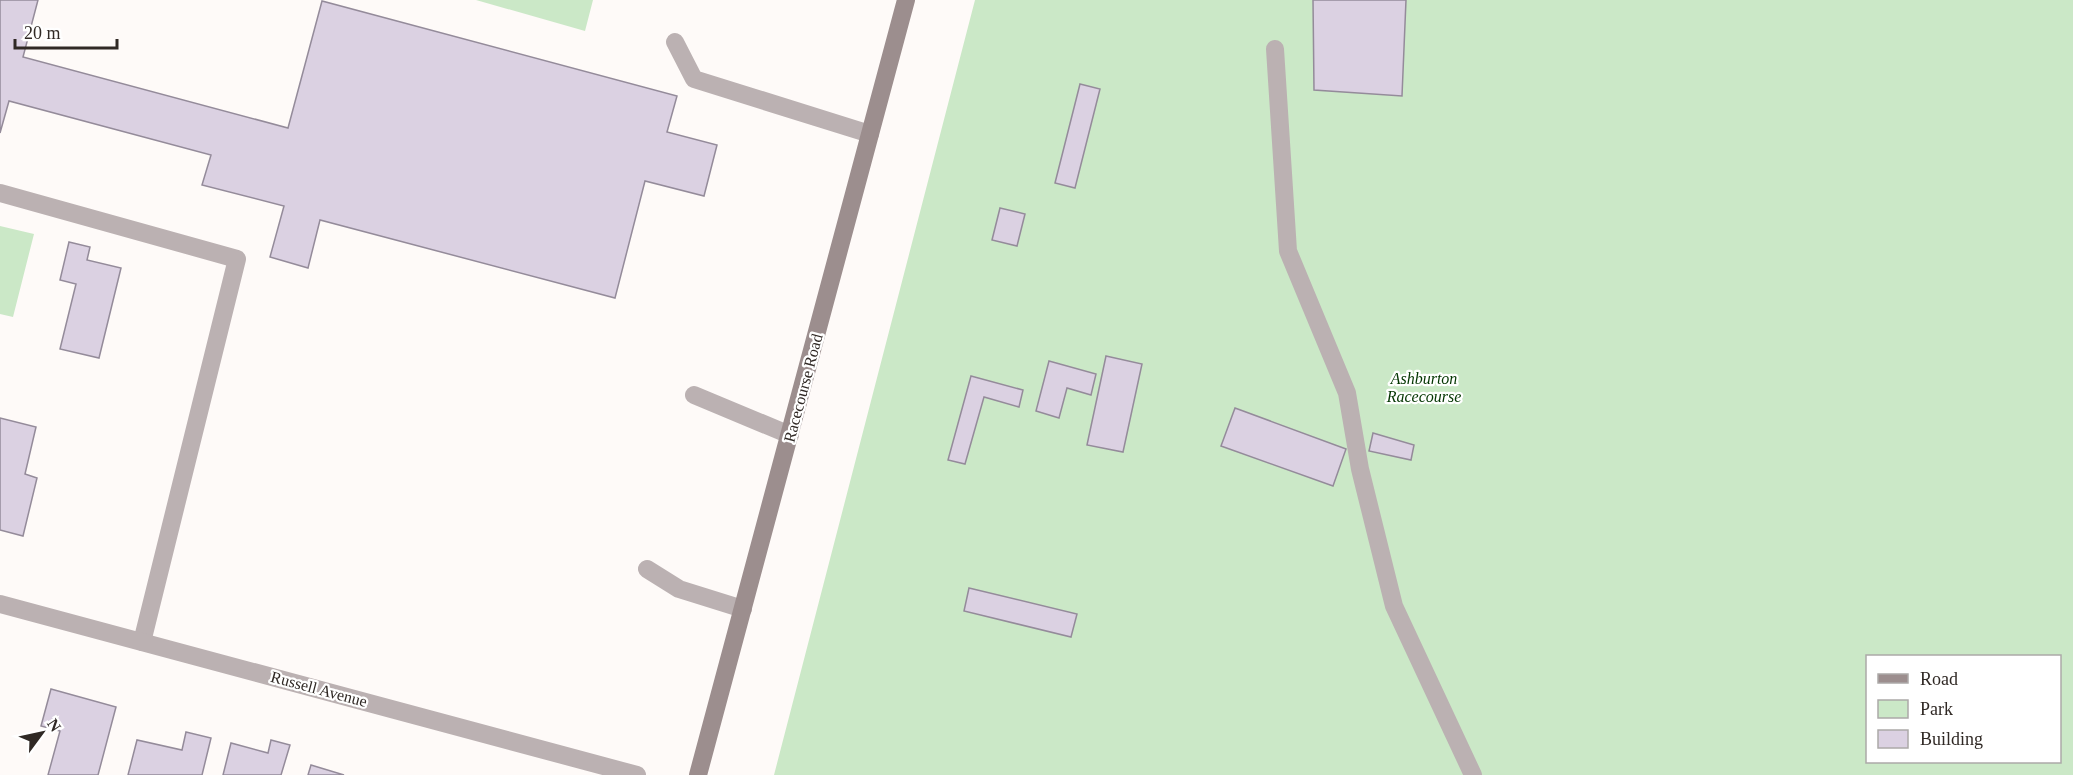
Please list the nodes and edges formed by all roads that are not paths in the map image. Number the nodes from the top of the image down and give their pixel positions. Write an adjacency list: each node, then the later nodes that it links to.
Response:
1 (906, 0): 4 (street, Racecourse Road)
2 (675, 42): 4 (street)
3 (1275, 50): 14 (street)
4 (870, 134): 7 (street, Racecourse Road)
5 (0, 193): 11 (street)
6 (694, 395): 7 (street)
7 (790, 435): 10 (street, Racecourse Road)
8 (647, 569): 10 (street)
9 (0, 604): 11 (street, Russell Avenue)
10 (743, 609): 13 (street, Racecourse Road)
11 (141, 642): 12 (street, Russell Avenue)
12 (637, 775)
13 (698, 775)
14 (1473, 775)

